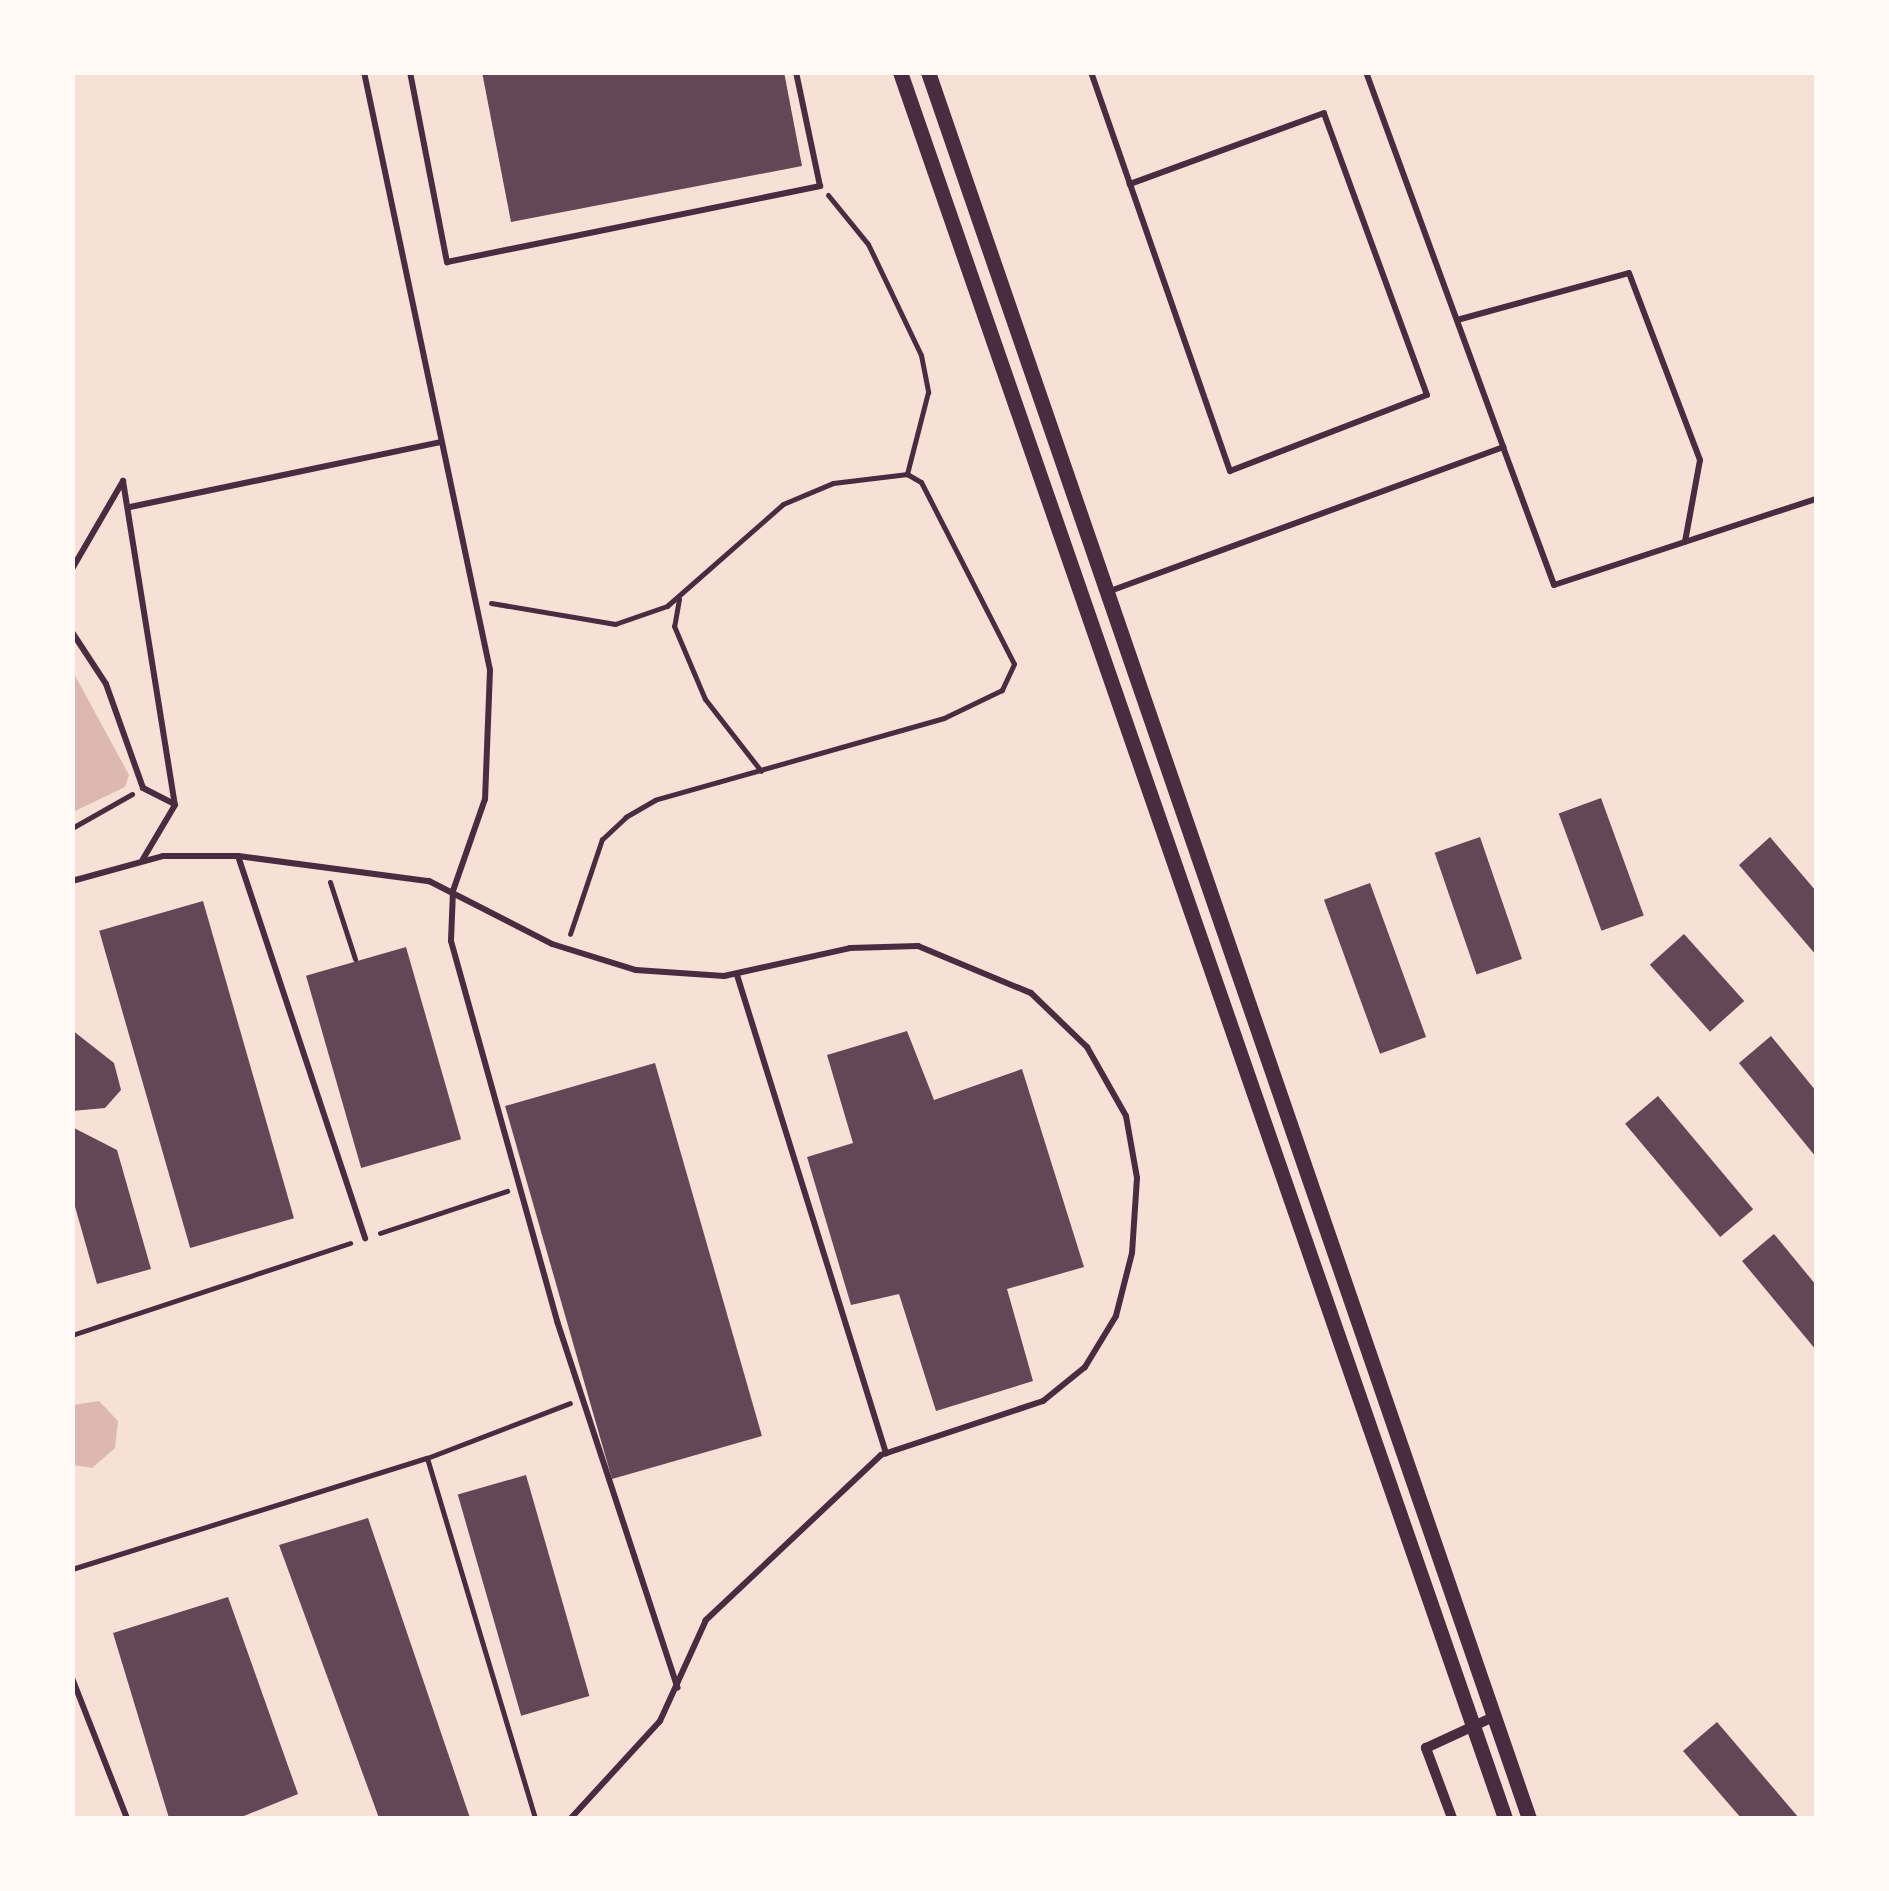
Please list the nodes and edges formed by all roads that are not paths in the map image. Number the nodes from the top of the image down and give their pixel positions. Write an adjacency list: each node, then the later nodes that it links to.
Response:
1 (364, 72): 10 (lane)
2 (410, 72): 3 (lane)
3 (796, 72)
4 (900, 72): 29 (street)
5 (928, 72): 16 (street)
6 (1091, 72): 8 (lane)
7 (1366, 72): 9 (lane)
8 (1130, 184): 8 (lane)
9 (1457, 320): 11 (lane); 14 (lane)
10 (440, 442): 13 (lane); 22 (lane)
11 (1503, 447): 14 (lane); 16 (lane)
12 (1816, 498): 14 (lane)
13 (130, 507): 15 (lane); 18 (lane)
14 (1685, 542)
15 (72, 569)
16 (1104, 593): 28 (street)
17 (72, 632): 18 (lane)
18 (175, 805): 20 (lane)
19 (238, 856): 20 (lane); 22 (lane); 24 (lane)
20 (142, 860): 21 (lane)
21 (72, 881)
22 (453, 891): 23 (lane); 27 (lane)
23 (738, 975): 25 (lane); 25 (lane)
24 (365, 1238)
25 (886, 1453): 27 (lane)
26 (72, 1678): 30 (lane)
27 (679, 1692): 31 (lane)
28 (1493, 1717): 29 (street); 34 (street)
29 (1472, 1727): 32 (street); 33 (street)
30 (127, 1818)
31 (571, 1818)
32 (1452, 1818)
33 (1506, 1818)
34 (1529, 1818)

